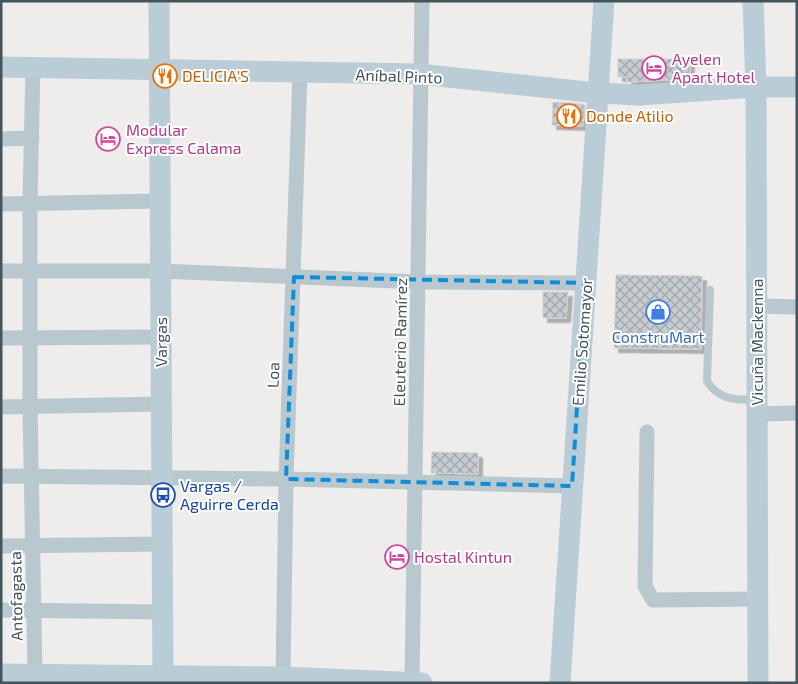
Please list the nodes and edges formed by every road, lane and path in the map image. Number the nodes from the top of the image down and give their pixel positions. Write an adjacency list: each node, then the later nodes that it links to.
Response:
1 (159, 1): 7 (street, Vargas)
2 (422, 1): 9 (street, Eleuterio Ramírez)
3 (604, 1): 12 (street, Emilio Sotomayor)
4 (752, 1): 10 (street, Vicuña Mackenna)
5 (33, 66): 6 (street, Aníbal Pinto); 7 (street, Aníbal Pinto); 13 (street, Antofagasta)
6 (1, 67)
7 (159, 71): 8 (street, Aníbal Pinto); 15 (street, Vargas)
8 (300, 73): 9 (street, Aníbal Pinto); 21 (street, Loa)
9 (419, 74): 12 (street, Aníbal Pinto); 22 (street, Eleuterio Ramírez)
10 (756, 87): 11 (street, Aníbal Pinto); 12 (street, Aníbal Pinto); 25 (street, Vicuña Mackenna)
11 (797, 87)
12 (598, 93): 23 (street, Emilio Sotomayor)
13 (32, 138): 14 (street); 16 (street, Antofagasta)
14 (1, 139)
15 (160, 201): 16 (street); 18 (street, Vargas)
16 (30, 203): 17 (street); 20 (street, Antofagasta)
17 (1, 204)
18 (160, 270): 20 (street); 21 (street); 27 (street, Vargas)
19 (1, 271): 20 (street)
20 (31, 271): 29 (street, Antofagasta)
21 (294, 278): 22 (street); 39 (street, Loa)
22 (419, 282): 23 (street); 40 (street, Eleuterio Ramírez)
23 (585, 283): 41 (street, Emilio Sotomayor)
24 (710, 290): 33 (lane)
25 (757, 306): 26 (street); 33 (street, Vicuña Mackenna)
26 (797, 307)
27 (161, 337): 29 (street); 30 (street, Vargas)
28 (1, 338): 29 (street)
29 (31, 338): 31 (street, Antofagasta)
30 (161, 404): 31 (street); 38 (street, Vargas)
31 (30, 406): 32 (street); 37 (street, Antofagasta)
32 (1, 407)
33 (757, 407): 34 (street); 45 (street, Vicuña Mackenna)
34 (797, 413)
35 (648, 432): 45 (street)
36 (1, 476): 37 (street)
37 (32, 477): 38 (street); 44 (street, Antofagasta)
38 (162, 477): 39 (street); 42 (street, Vargas)
39 (286, 479): 40 (street); 51 (street, Loa)
40 (415, 482): 41 (street); 53 (street, Eleuterio Ramírez)
41 (572, 486): 54 (street, Emilio Sotomayor)
42 (162, 544): 44 (street); 48 (street, Vargas)
43 (1, 546): 44 (street)
44 (33, 546): 47 (street, Antofagasta)
45 (757, 599): 55 (street, Vicuña Mackenna)
46 (1, 610): 47 (street)
47 (34, 610): 48 (street); 50 (street, Antofagasta)
48 (163, 612): 52 (street, Vargas)
49 (1, 674): 50 (street)
50 (35, 674): 52 (street)
51 (283, 677): 52 (street); 53 (street)
52 (163, 679)
53 (415, 682)
54 (560, 683)
55 (758, 683)

